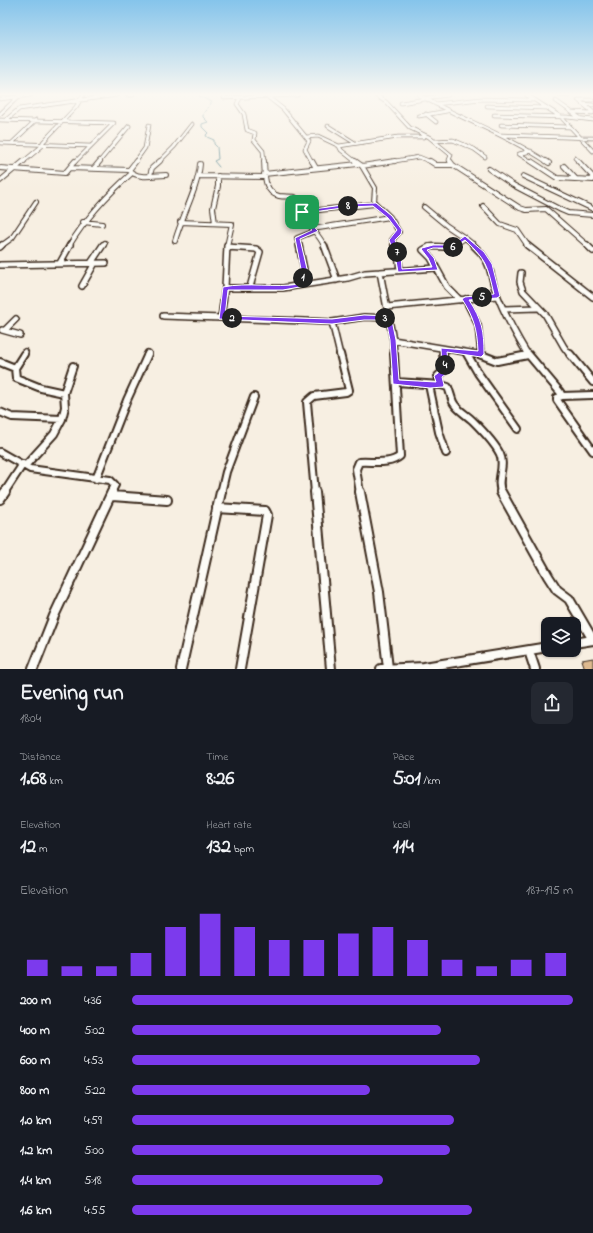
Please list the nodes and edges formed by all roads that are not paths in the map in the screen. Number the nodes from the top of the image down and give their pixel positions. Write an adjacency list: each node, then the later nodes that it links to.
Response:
1 (30, 126): 21 (street)
2 (59, 126): 23 (street)
3 (111, 126): 24 (street)
4 (129, 126): 35 (street)
5 (149, 126): 41 (street)
6 (190, 126): 42 (street)
7 (246, 126): 44 (street)
8 (297, 126): 16 (street)
9 (328, 126): 22 (street)
10 (408, 126): 15 (street)
11 (481, 126): 14 (street)
12 (543, 126): 13 (street)
13 (570, 127): 17 (street)
14 (500, 135): 17 (street); 26 (street)
15 (426, 136): 19 (street); 22 (street)
16 (306, 137): 25 (street); 38 (street)
17 (579, 137): 18 (street); 27 (street)
18 (593, 138)
19 (434, 141): 28 (street); 33 (street)
20 (0, 143): 21 (street)
21 (12, 143): 23 (street)
22 (355, 143): 25 (street)
23 (43, 144): 24 (street); 39 (street)
24 (90, 146): 37 (street)
25 (339, 146): 32 (street)
26 (531, 151): 30 (street); 48 (street)
27 (593, 151)
28 (485, 157)
29 (575, 158): 49 (street)
30 (549, 163)
31 (200, 164): 45 (street)
32 (360, 165): 33 (street); 38 (street); 52 (street)
33 (453, 165): 57 (street)
34 (564, 166): 48 (street)
35 (95, 167): 37 (street); 41 (street)
36 (0, 168): 39 (street)
37 (70, 168): 39 (street)
38 (316, 168): 44 (street)
39 (15, 169): 50 (street)
40 (489, 169): 58 (street)
41 (131, 172): 42 (street); 61 (street)
42 (150, 175): 43 (street)
43 (166, 175)
44 (264, 175): 46 (street); 56 (street)
45 (200, 176): 46 (street); 62 (street)
46 (218, 176): 63 (street)
47 (523, 176): 55 (street)
48 (576, 179): 49 (street)
49 (593, 179)
50 (0, 181)
51 (36, 202): 69 (street)
52 (375, 204): 56 (street); 60 (street)
53 (483, 206): 86 (street)
54 (424, 207): 66 (street)
55 (593, 209)
56 (302, 212): 65 (street)
57 (550, 212): 58 (street); 71 (street)
58 (568, 213): 59 (street)
59 (593, 215)
60 (390, 217): 65 (street); 77 (street)
61 (83, 222): 64 (street); 72 (street)
62 (180, 222): 63 (street); 67 (street)
63 (215, 223): 70 (street)
64 (102, 224)
65 (314, 230): 80 (street); 81 (street)
66 (465, 238): 76 (street); 85 (street)
67 (175, 241)
68 (104, 243): 73 (street)
69 (0, 247)
70 (227, 247): 83 (street); 84 (street)
71 (593, 251)
72 (60, 263): 73 (street); 75 (street)
73 (93, 263): 74 (street); 82 (street)
74 (106, 263)
75 (0, 264)
76 (436, 268): 77 (street); 87 (street)
77 (400, 270): 78 (street)
78 (380, 272): 80 (street); 88 (street)
79 (521, 274): 89 (street)
80 (337, 280): 81 (street)
81 (303, 285): 83 (street)
82 (82, 286)
83 (250, 287): 84 (street)
84 (225, 288): 92 (street)
85 (497, 296): 87 (street); 90 (street)
86 (593, 297)
87 (462, 299): 88 (street); 103 (street)
88 (387, 307): 93 (street)
89 (538, 308): 90 (street); 109 (street)
90 (504, 309): 104 (street)
91 (163, 316): 92 (street)
92 (221, 318): 95 (street)
93 (389, 318): 95 (street); 98 (street)
94 (16, 319): 96 (street)
95 (332, 322): 136 (street)
96 (2, 330): 97 (street)
97 (20, 334)
98 (393, 340): 99 (street); 108 (street)
99 (444, 350): 102 (street); 111 (street)
100 (25, 352): 107 (street)
101 (148, 353): 123 (street)
102 (467, 353): 103 (street); 118 (street)
103 (481, 354): 104 (street)
104 (528, 354): 114 (street)
105 (0, 362): 107 (street)
106 (73, 366): 112 (street)
107 (15, 368): 112 (street)
108 (396, 382): 110 (street); 137 (street)
109 (593, 382)
110 (430, 385): 111 (street); 121 (street)
111 (441, 385): 128 (street)
112 (64, 393): 117 (street)
113 (593, 395): 114 (street)
114 (562, 396): 119 (street)
115 (254, 397): 127 (street)
116 (0, 412): 117 (street)
117 (62, 419): 122 (street)
118 (518, 429)
119 (593, 450)
120 (0, 452): 122 (street)
121 (446, 453)
122 (24, 465): 123 (street); 125 (street)
123 (96, 479): 124 (street)
124 (112, 496): 126 (street); 133 (street)
125 (0, 499)
126 (167, 500)
127 (217, 508): 134 (street); 135 (street)
128 (593, 640): 129 (street)
129 (581, 642)
130 (541, 648): 131 (street)
131 (529, 650): 132 (street); 138 (street)
132 (424, 668): 137 (street)
133 (33, 669)
134 (181, 669)
135 (240, 669)
136 (331, 669)
137 (384, 669)
138 (536, 669)

